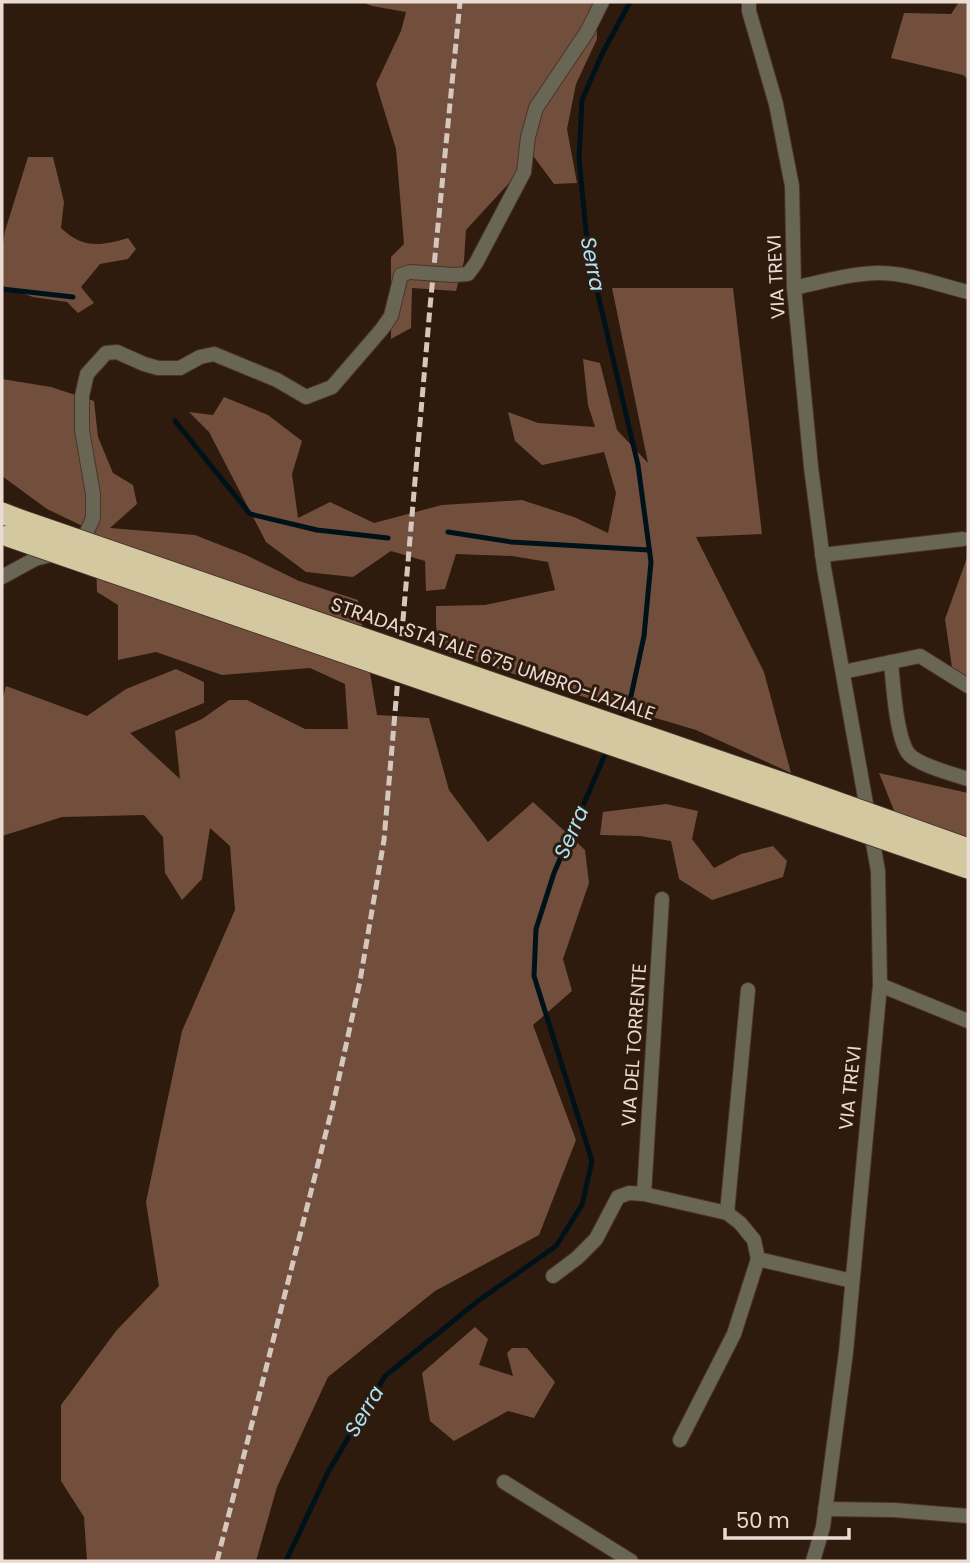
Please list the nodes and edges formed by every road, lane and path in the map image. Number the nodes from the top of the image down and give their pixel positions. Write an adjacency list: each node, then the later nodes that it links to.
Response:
1 (602, 2): 8 (street, bridge)
2 (749, 2): 3 (street, VIA TREVI)
3 (794, 288): 4 (street); 7 (street, VIA TREVI)
4 (968, 292)
5 (8, 526): 13 (highway, STRADA STATALE 675 UMBRO-LAZIALE, bridge); 14 (highway, STRADA STATALE 675 UMBRO-LAZIALE, bridge)
6 (963, 539): 7 (street)
7 (822, 555): 10 (street, VIA TREVI)
8 (2, 577)
9 (891, 662): 10 (street); 11 (street); 12 (street)
10 (843, 672): 16 (street, VIA TREVI)
11 (968, 686)
12 (968, 779)
13 (968, 849)
14 (968, 868)
15 (662, 899): 19 (street, VIA DEL TORRENTE)
16 (880, 985): 18 (street); 23 (street, VIA TREVI)
17 (748, 990): 20 (street)
18 (968, 1021)
19 (644, 1194): 20 (street); 22 (street)
20 (727, 1213): 21 (street)
21 (758, 1259): 23 (street); 24 (street)
22 (553, 1276)
23 (852, 1281): 26 (street, VIA TREVI)
24 (680, 1440)
25 (504, 1482): 28 (street)
26 (825, 1509): 27 (street); 29 (street, VIA TREVI)
27 (968, 1516)
28 (631, 1561)
29 (813, 1561)

